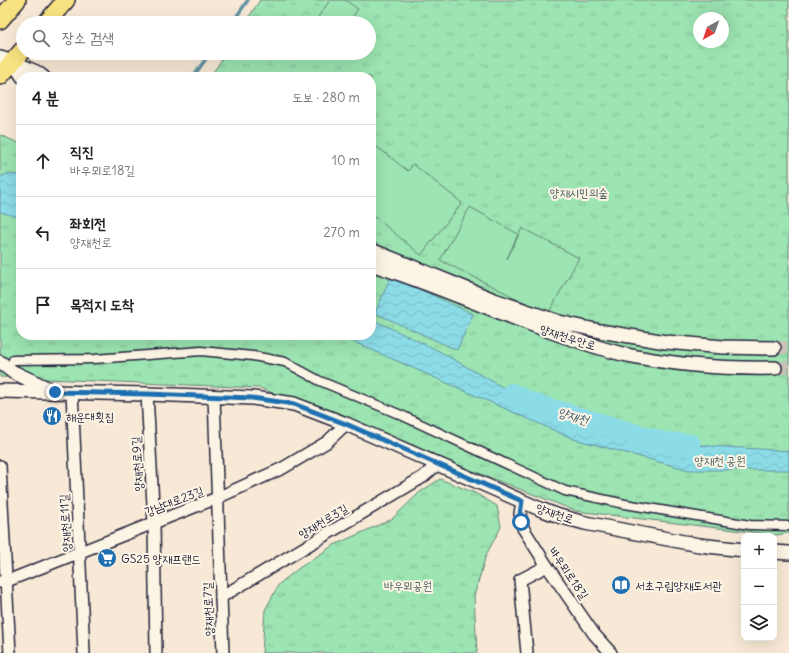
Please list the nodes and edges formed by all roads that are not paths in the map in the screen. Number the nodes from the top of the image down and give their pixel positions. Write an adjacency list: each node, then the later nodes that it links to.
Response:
1 (17, 0): 4 (main road)
2 (66, 0): 3 (main road)
3 (52, 16)
4 (0, 20)
5 (12, 56): 7 (street); 9 (main road)
6 (18, 60): 8 (street)
7 (20, 72)
8 (36, 72)
9 (0, 76)
10 (376, 252): 12 (street, 양재천우안로)
11 (376, 266): 12 (street, 양재천우안로)
12 (491, 304): 13 (street, 양재천우안로); 15 (street, 양재천우안로)
13 (774, 348)
14 (6, 361): 17 (street); 27 (street)
15 (775, 368)
16 (0, 391): 17 (street, 양재천로)
17 (55, 392): 18 (street, 양재천로)
18 (72, 392): 19 (street, 양재천로); 29 (street, 양재천로11길)
19 (147, 394): 20 (street, 양재천로); 26 (street, 양재천로9길)
20 (214, 396): 21 (street, 양재천로); 24 (street, 양재천로7길)
21 (346, 424): 22 (street, 양재천로); 24 (street, 강남대로23길)
22 (438, 464): 25 (street, 양재천로); 34 (street, 양재천로3길)
23 (0, 466): 33 (street)
24 (217, 498): 26 (street, 강남대로23길); 34 (street, 양재천로7길)
25 (522, 501): 28 (street, 양재천로); 32 (street, 바우뫼로18길)
26 (154, 523): 29 (street, 강남대로23길); 37 (street, 양재천로9길)
27 (789, 526)
28 (741, 550)
29 (79, 552): 33 (street, 강남대로23길); 36 (street, 양재천로11길)
30 (777, 552): 31 (street)
31 (789, 553)
32 (548, 566): 39 (street); 40 (street, 바우뫼로18길)
33 (3, 582): 35 (street)
34 (220, 598): 38 (street, 양재천로7길)
35 (10, 653)
36 (84, 653)
37 (156, 653)
38 (223, 653)
39 (527, 653)
40 (611, 653)

